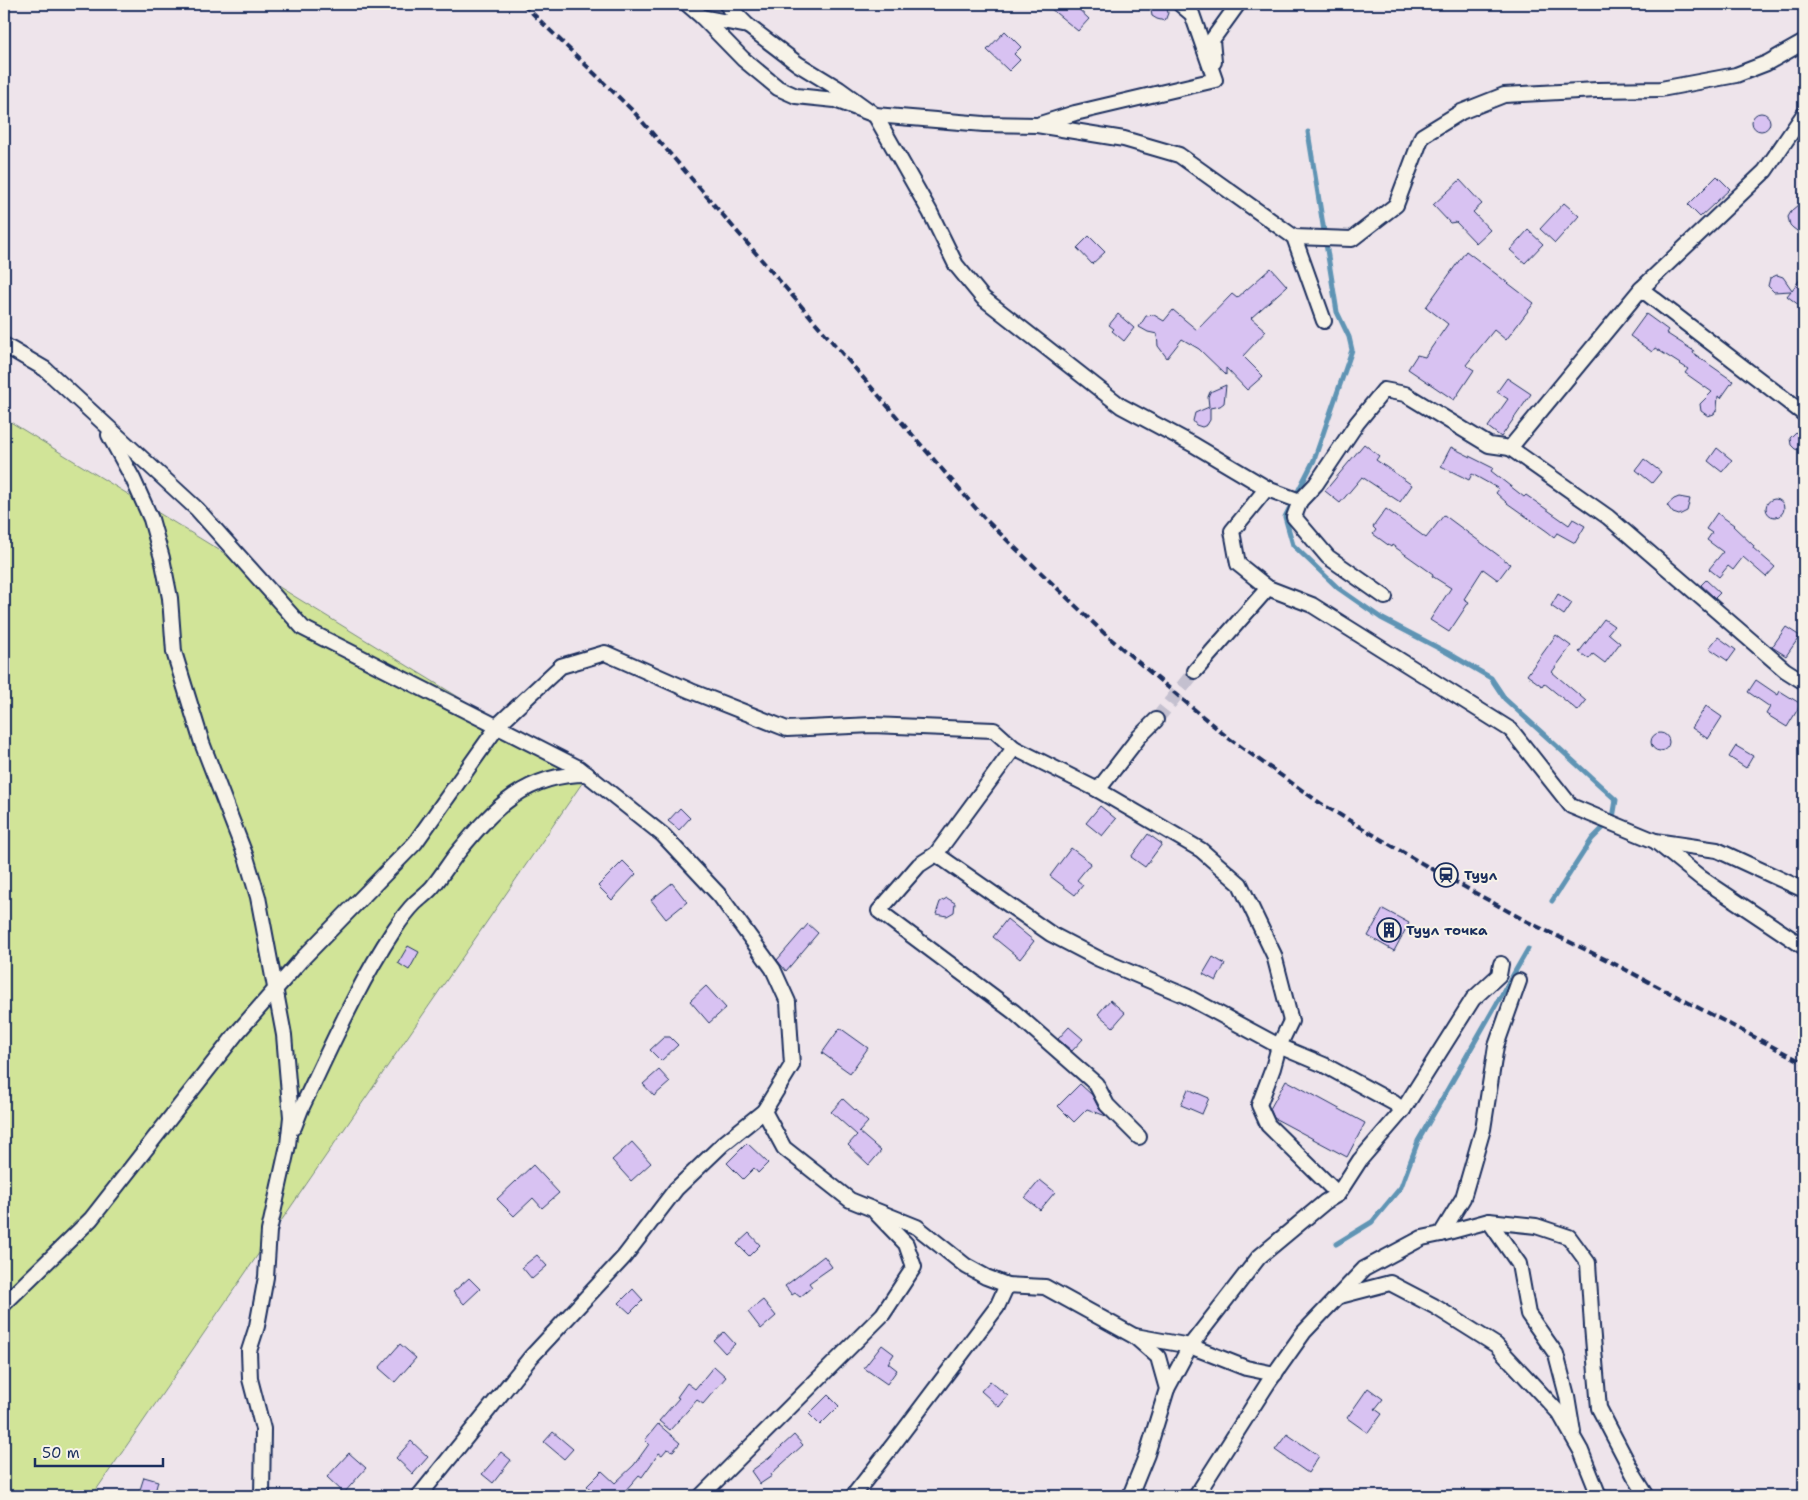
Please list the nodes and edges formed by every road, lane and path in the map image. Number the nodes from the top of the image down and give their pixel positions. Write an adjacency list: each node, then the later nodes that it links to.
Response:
1 (687, 4): 5 (street)
2 (726, 4): 6 (street)
3 (1180, 4): 8 (street)
4 (1238, 4): 8 (street)
5 (702, 17): 6 (street); 10 (street)
6 (748, 26): 10 (street)
7 (1804, 42): 12 (street)
8 (1215, 80): 11 (street)
9 (1804, 114): 13 (street)
10 (875, 115): 11 (street); 19 (street)
11 (1037, 125): 12 (street)
12 (1294, 237): 14 (street)
13 (1641, 289): 16 (street); 18 (street)
14 (1324, 321)
15 (4, 344): 17 (street)
16 (1804, 414)
17 (100, 419): 26 (street); 36 (street)
18 (1510, 448): 20 (street); 24 (street)
19 (1267, 488): 20 (street); 21 (street)
20 (1295, 499): 22 (street)
21 (1268, 588): 23 (street); 30 (street)
22 (1385, 597)
23 (1194, 671)
24 (1804, 682)
25 (1156, 720): 29 (street)
26 (497, 727): 27 (street); 28 (street); 36 (street)
27 (1014, 748): 29 (street); 31 (street)
28 (587, 774): 39 (street); 41 (street)
29 (1098, 790): 37 (street)
30 (1655, 840): 32 (street); 33 (street)
31 (936, 854): 37 (street); 40 (street)
32 (1804, 890)
33 (1804, 947)
34 (1501, 964): 38 (street)
35 (1519, 982): 45 (street)
36 (276, 989): 41 (street); 48 (street)
37 (1278, 1046): 38 (street); 42 (street)
38 (1403, 1110): 42 (street)
39 (764, 1111): 43 (street); 55 (street)
40 (1139, 1137)
41 (288, 1144): 54 (street)
42 (1338, 1194): 50 (street)
43 (872, 1209): 46 (street); 56 (street)
44 (1489, 1221): 45 (street); 53 (street); 61 (street)
45 (1441, 1234): 47 (street)
46 (1007, 1285): 49 (street); 57 (street)
47 (1339, 1296): 51 (street); 53 (street)
48 (4, 1304)
49 (1134, 1336): 50 (street); 52 (street)
50 (1190, 1346): 51 (street); 52 (street)
51 (1275, 1374): 59 (street)
52 (1167, 1389): 58 (street)
53 (1574, 1440): 60 (street)
54 (262, 1496)
55 (419, 1496)
56 (701, 1496)
57 (853, 1496)
58 (1130, 1496)
59 (1196, 1496)
60 (1600, 1496)
61 (1648, 1496)

